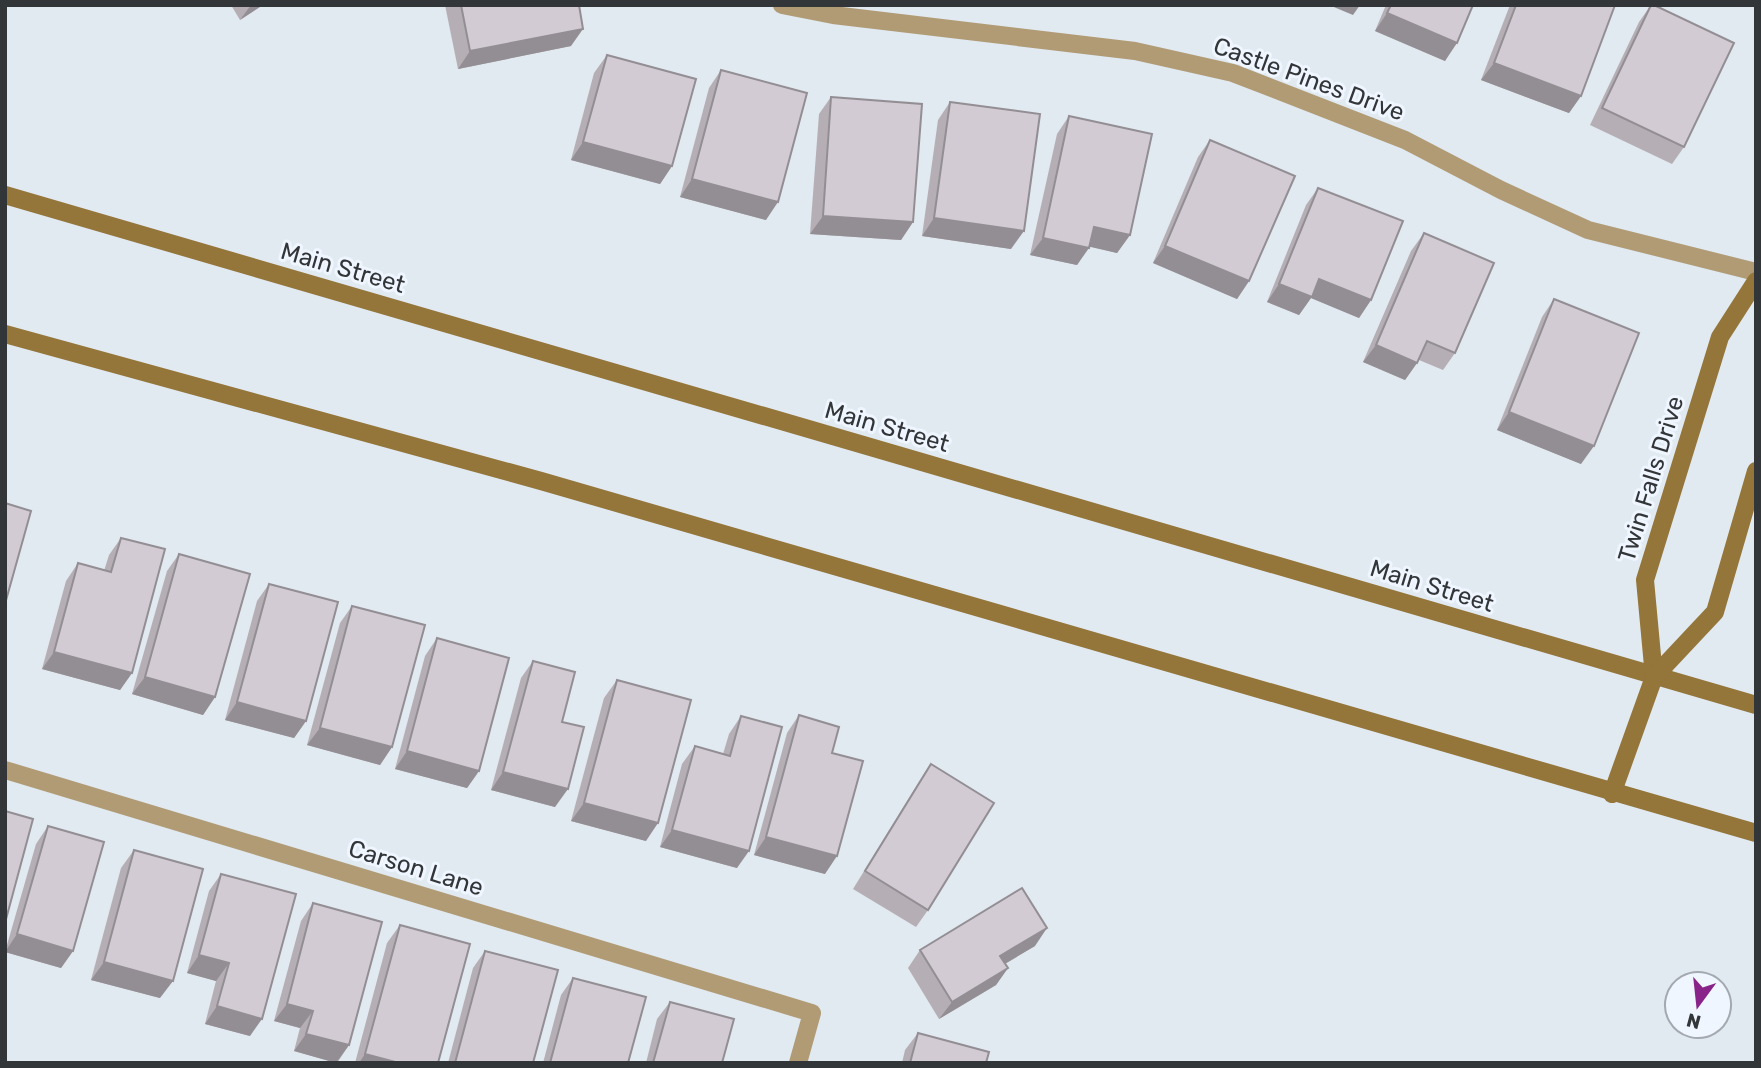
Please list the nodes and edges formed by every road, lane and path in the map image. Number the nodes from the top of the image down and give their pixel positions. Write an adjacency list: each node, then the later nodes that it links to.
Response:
1 (782, 5): 3 (street, Castle Pines Drive)
2 (5, 195): 7 (main road, Main Street)
3 (1756, 272)
4 (1756, 281): 7 (main road, Twin Falls Drive)
5 (5, 334): 10 (main road)
6 (1756, 471): 7 (main road)
7 (1654, 677): 8 (main road, Main Street); 10 (main road)
8 (1756, 705)
9 (5, 770): 12 (street, Carson Lane)
10 (1612, 794): 11 (main road)
11 (1756, 833)
12 (798, 1063)

